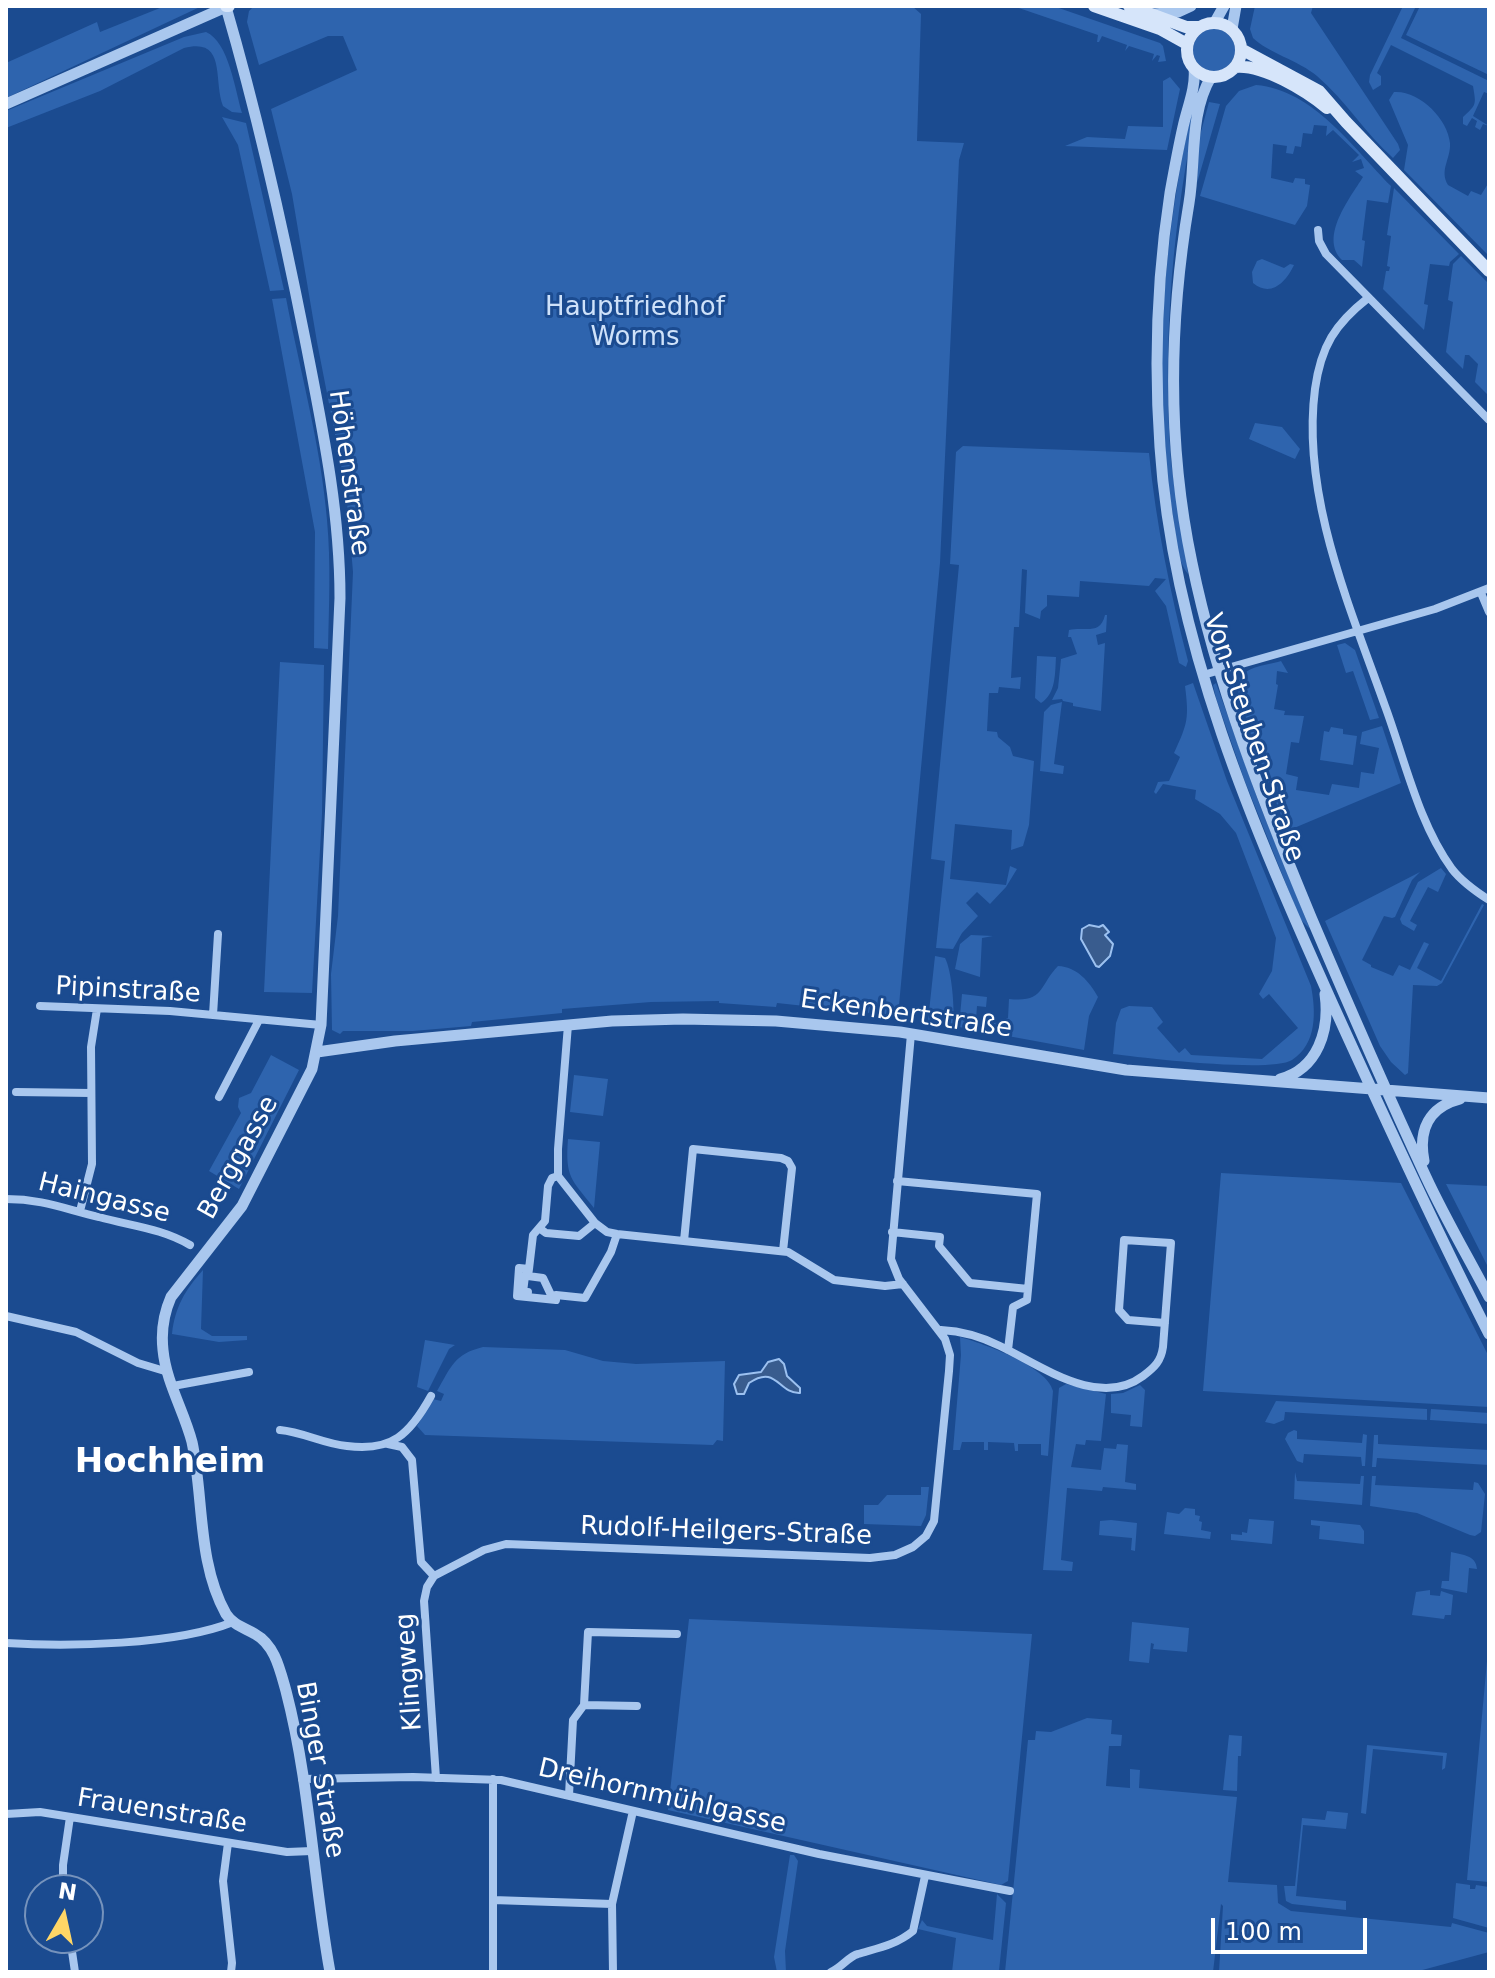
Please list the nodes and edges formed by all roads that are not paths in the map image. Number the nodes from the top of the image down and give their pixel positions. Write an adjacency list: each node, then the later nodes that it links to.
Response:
1 (227, 6): 16 (street); 34 (street, Höhenstraße)
2 (1094, 6): 11 (main road)
3 (1129, 6): 7 (main road)
4 (1191, 6): 7 (street)
5 (1224, 6): 8 (street)
6 (1236, 6): 10 (street)
7 (1154, 14): 9 (main road)
8 (1215, 22): 9 (main road); 10 (main road)
9 (1199, 27): 11 (main road)
10 (1232, 29): 12 (main road)
11 (1187, 44): 14 (main road, Von-Steuben-Straße)
12 (1241, 49): 13 (main road); 17 (main road)
13 (1235, 67): 15 (main road); 17 (main road)
14 (1194, 69): 15 (main road); 26 (street, Von-Steuben-Straße)
15 (1211, 77): 25 (street, Von-Steuben-Straße)
16 (6, 104)
17 (1346, 122): 19 (main road)
18 (1318, 230): 20 (street)
19 (1489, 271)
20 (1368, 298): 21 (street); 24 (street)
21 (1489, 420)
22 (1485, 591): 23 (street); 24 (street)
23 (1489, 612)
24 (1358, 630): 25 (street); 27 (street)
25 (1219, 670): 26 (street); 40 (street, Von-Steuben-Straße)
26 (1203, 675): 29 (street, Von-Steuben-Straße)
27 (1489, 900)
28 (218, 934): 32 (street, Pipinstraße)
29 (1323, 982): 38 (street); 39 (street, Von-Steuben-Straße)
30 (40, 1006): 31 (street, Pipinstraße)
31 (97, 1009): 32 (street, Pipinstraße); 42 (street)
32 (213, 1015): 33 (street, Pipinstraße)
33 (259, 1020): 34 (street, Pipinstraße); 43 (street)
34 (321, 1025): 37 (street, Höhenstraße)
35 (568, 1025): 36 (street, Eckenbertstraße); 37 (street, Eckenbertstraße); 46 (street)
36 (911, 1034): 38 (street, Eckenbertstraße); 47 (street, Rudolf-Heilgers-Straße)
37 (317, 1052): 68 (street, Berggasse)
38 (1275, 1080): 39 (street, Eckenbertstraße)
39 (1370, 1087): 40 (street, Eckenbertstraße); 66 (street, Von-Steuben-Straße)
40 (1387, 1089): 44 (street, Eckenbertstraße); 48 (street, Von-Steuben-Straße)
41 (16, 1092): 42 (street)
42 (91, 1093): 50 (street)
43 (219, 1097)
44 (1466, 1097): 45 (street, Eckenbertstraße); 48 (street)
45 (1489, 1098)
46 (558, 1176): 51 (street); 52 (street)
47 (897, 1181): 53 (street, Rudolf-Heilgers-Straße); 60 (street)
48 (1427, 1181): 62 (street, Von-Steuben-Straße)
49 (6, 1199): 50 (street, Haingasse)
50 (80, 1211): 56 (street, Haingasse)
51 (595, 1223): 52 (street); 54 (street)
52 (539, 1228): 58 (street)
53 (892, 1232): 59 (street, Rudolf-Heilgers-Straße); 60 (street)
54 (617, 1234): 55 (street); 61 (street)
55 (684, 1241): 57 (street); 57 (street)
56 (190, 1245)
57 (783, 1251): 59 (street)
58 (528, 1273): 61 (street); 61 (street)
59 (903, 1284): 65 (street, Rudolf-Heilgers-Straße)
60 (1028, 1289): 67 (street)
61 (554, 1295)
62 (1489, 1297)
63 (6, 1316): 68 (street)
64 (1165, 1323): 64 (street); 67 (street)
65 (941, 1330): 67 (street); 74 (street, Rudolf-Heilgers-Straße)
66 (1489, 1334)
67 (1008, 1350)
68 (168, 1372): 70 (street, Berggasse)
69 (249, 1372): 70 (street)
70 (173, 1386): 75 (street, Berggasse)
71 (431, 1396): 73 (street)
72 (280, 1430): 73 (street)
73 (388, 1444): 74 (street, Klingweg)
74 (434, 1576): 80 (street, Klingweg)
75 (233, 1622): 77 (street); 81 (street, Binger Straße)
76 (677, 1634): 78 (street)
77 (6, 1643)
78 (584, 1705): 79 (street); 83 (street)
79 (637, 1706)
80 (436, 1778): 81 (street, Dreihornmühlgasse); 82 (street, Dreihornmühlgasse)
81 (302, 1779): 88 (street, Binger Straße)
82 (493, 1779): 83 (street, Dreihornmühlgasse); 92 (street)
83 (569, 1795): 84 (street, Dreihornmühlgasse)
84 (633, 1811): 90 (street, Dreihornmühlgasse); 93 (street)
85 (6, 1814): 86 (street, Frauenstraße)
86 (70, 1817): 87 (street, Frauenstraße); 89 (street)
87 (228, 1843): 88 (street, Frauenstraße); 94 (street)
88 (312, 1851): 95 (street, Binger Straße)
89 (63, 1874)
90 (925, 1876): 91 (street, Dreihornmühlgasse); 98 (street)
91 (1010, 1891)
92 (493, 1900): 93 (street); 96 (street)
93 (612, 1904): 97 (street)
94 (231, 1972)
95 (330, 1972)
96 (493, 1972)
97 (613, 1972)
98 (831, 1972)

